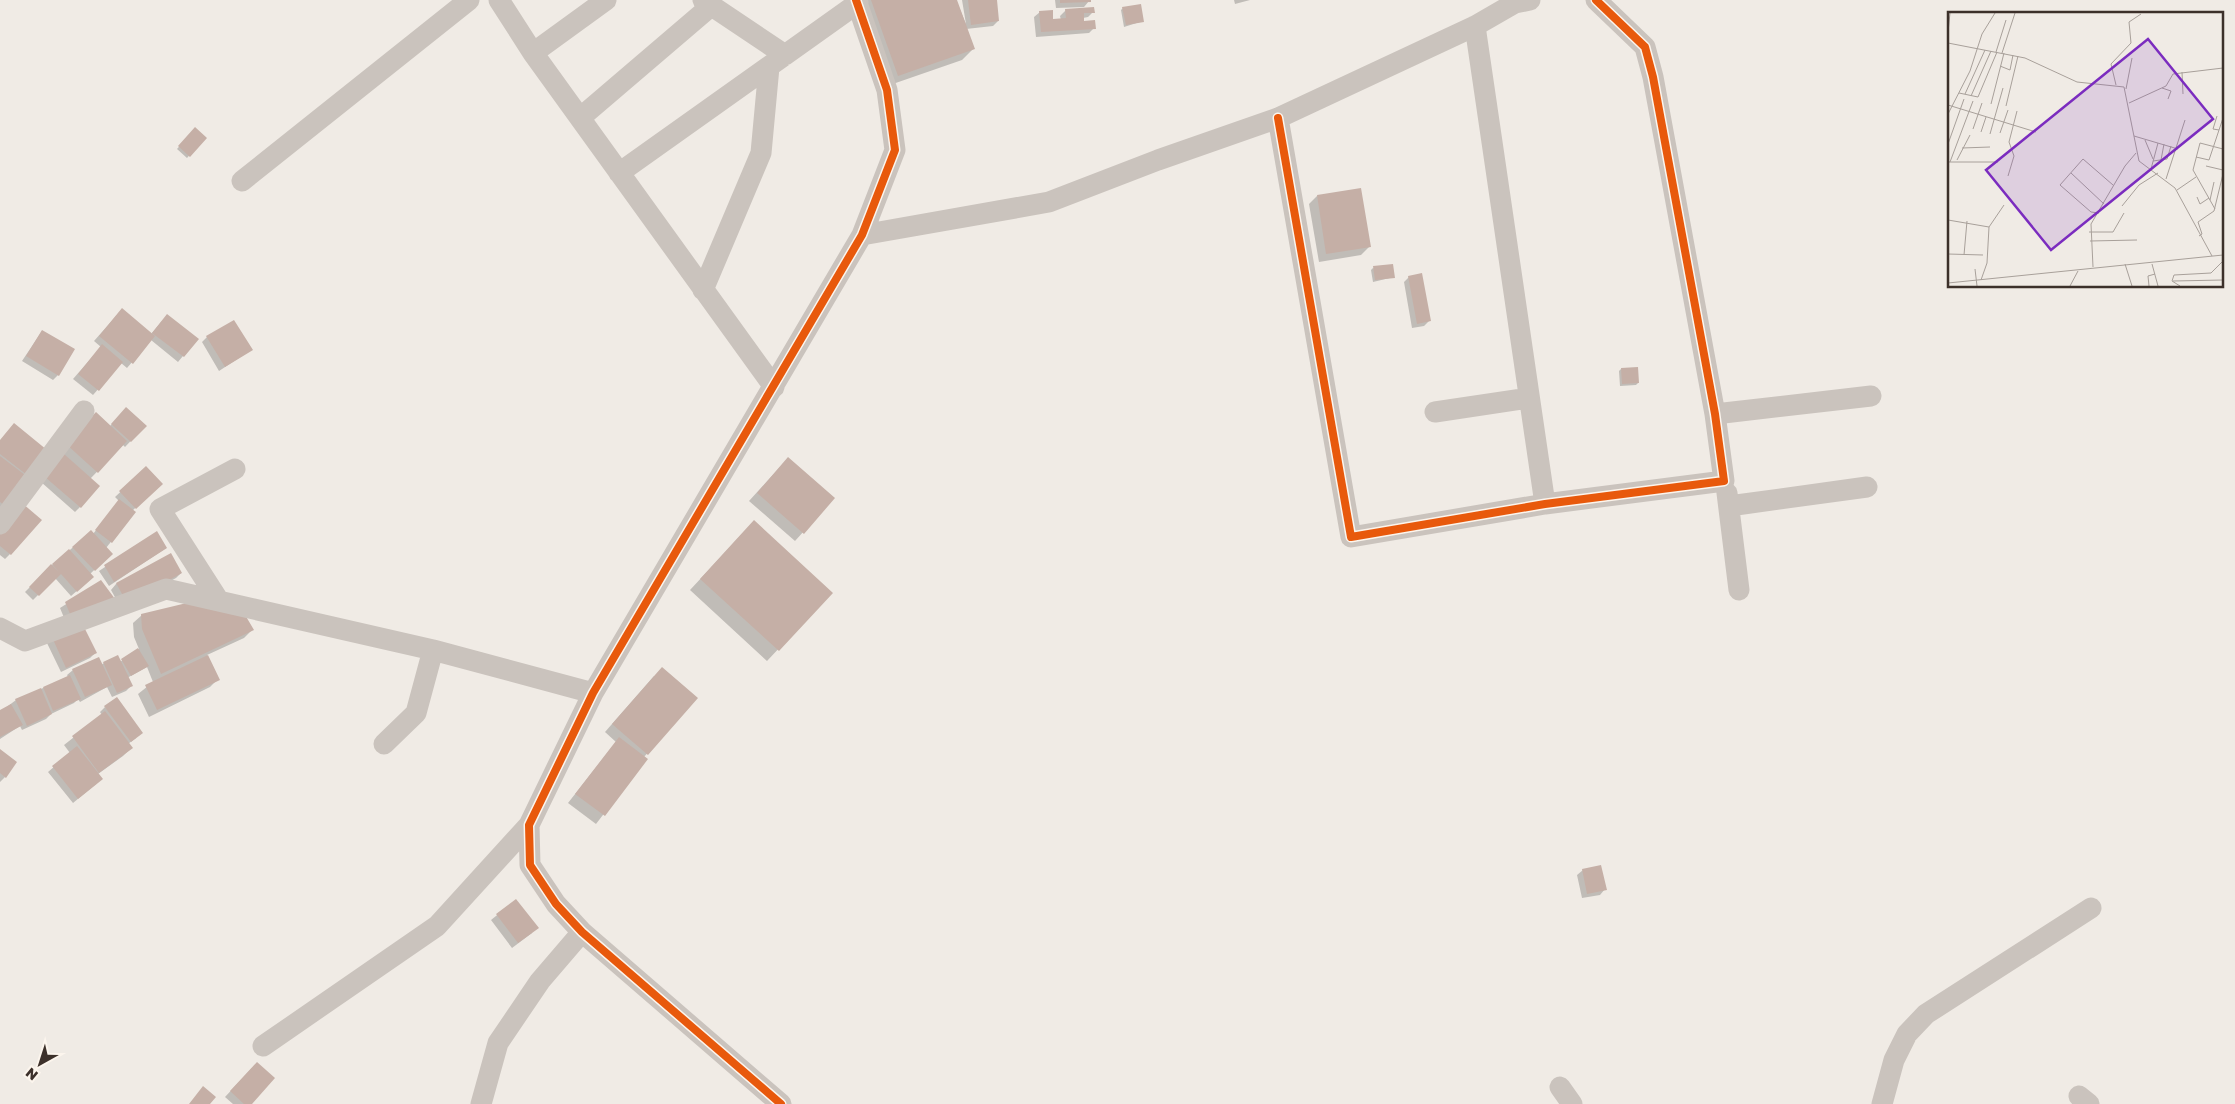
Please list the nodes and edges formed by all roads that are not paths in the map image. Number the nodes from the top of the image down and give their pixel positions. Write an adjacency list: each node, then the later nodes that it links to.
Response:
1 (469, 0): 14 (street)
2 (500, 0): 9 (street)
3 (606, 0): 9 (street)
4 (1530, 0): 8 (street)
5 (1596, 0): 22 (street)
6 (857, 2): 10 (street); 15 (street)
7 (707, 3): 10 (street); 11 (street)
8 (1475, 26): 12 (street); 19 (street)
9 (533, 53): 11 (street)
10 (777, 61): 13 (street); 16 (street)
11 (580, 118): 13 (street)
12 (1278, 118): 15 (street); 26 (street)
13 (619, 173): 16 (street)
14 (242, 181)
15 (862, 235): 17 (street)
16 (703, 290): 17 (street)
17 (774, 387): 33 (street)
18 (1872, 396): 22 (street)
19 (1529, 398): 21 (street); 26 (street)
20 (84, 411): 28 (street)
21 (1435, 412)
22 (1715, 414): 24 (street)
23 (235, 469): 30 (street)
24 (1724, 481): 26 (street); 27 (street)
25 (1867, 487): 27 (street)
26 (1544, 504)
27 (1729, 506): 29 (street)
28 (0, 524)
29 (1740, 590)
30 (219, 601): 31 (street); 32 (street)
31 (0, 628)
32 (433, 650): 33 (street); 34 (street)
33 (593, 693): 35 (street)
34 (384, 744)
35 (529, 825): 37 (street); 38 (street)
36 (2091, 908): 43 (street)
37 (582, 932): 40 (street); 41 (street)
38 (263, 1046)
39 (1560, 1087): 42 (street)
40 (481, 1104)
41 (782, 1104)
42 (1572, 1104)
43 (1882, 1104)

